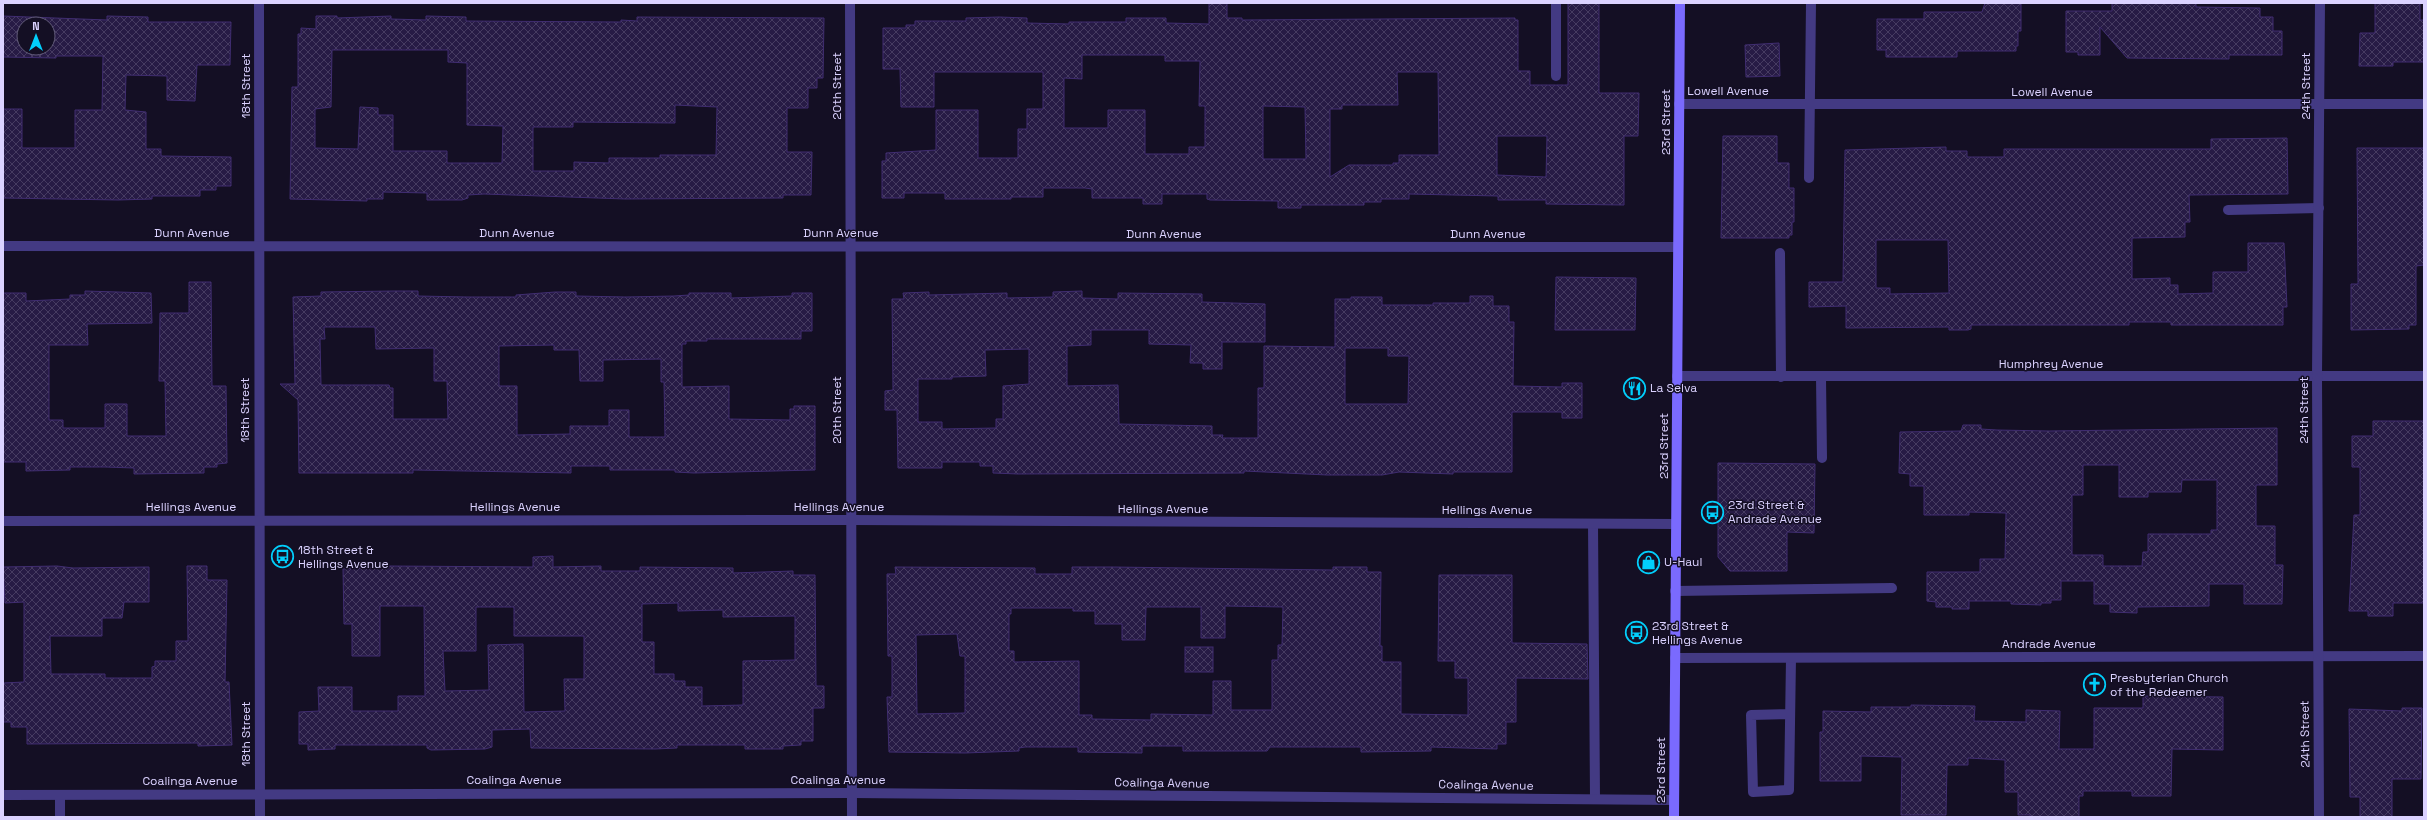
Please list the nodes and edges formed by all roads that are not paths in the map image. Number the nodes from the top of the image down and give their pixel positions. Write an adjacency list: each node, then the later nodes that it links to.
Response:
1 (260, 3): 16 (street, 18th Street)
2 (850, 3): 17 (street, 20th Street)
3 (1556, 3): 7 (street)
4 (1811, 3): 10 (street)
5 (2320, 3): 11 (street, 24th Street)
6 (1678, 5): 8 (main road, 23rd Street)
7 (1556, 76)
8 (1679, 104): 10 (street, Lowell Avenue); 18 (main road, 23rd Street)
9 (2424, 104): 11 (street, Lowell Avenue)
10 (1809, 105): 11 (street, Lowell Avenue); 12 (street)
11 (2319, 105): 13 (street, 24th Street)
12 (1809, 178)
13 (2319, 208): 14 (street); 21 (street, 24th Street)
14 (2228, 210)
15 (3, 246): 16 (street, Dunn Avenue)
16 (258, 246): 17 (street, Dunn Avenue); 26 (street, 18th Street)
17 (850, 246): 18 (street, Dunn Avenue); 27 (street, 20th Street)
18 (1678, 246): 20 (main road, 23rd Street)
19 (1780, 253): 24 (street)
20 (1677, 376): 24 (street, Humphrey Avenue); 30 (main road, 23rd Street)
21 (2316, 376): 22 (street, Humphrey Avenue); 23 (street, Humphrey Avenue); 33 (street, 24th Street)
22 (2424, 376)
23 (1821, 377): 24 (street, Humphrey Avenue); 25 (street)
24 (1781, 378)
25 (1822, 458)
26 (258, 520): 27 (street, Hellings Avenue); 28 (street, Hellings Avenue); 39 (street, 18th Street)
27 (851, 520): 29 (street, Hellings Avenue); 38 (street, 20th Street)
28 (3, 521)
29 (1594, 524): 30 (street, Hellings Avenue); 42 (street)
30 (1676, 524): 32 (main road, 23rd Street)
31 (1892, 588): 32 (street)
32 (1675, 591): 35 (main road, 23rd Street)
33 (2317, 656): 34 (street, Andrade Avenue); 36 (street, Andrade Avenue); 48 (street, 24th Street)
34 (2424, 656)
35 (1675, 658): 36 (street, Andrade Avenue); 43 (main road, 23rd Street)
36 (1791, 658): 37 (street)
37 (1790, 714): 37 (street)
38 (852, 793): 39 (street, Coalinga Avenue); 42 (street, Coalinga Avenue); 46 (street, 20th Street)
39 (260, 794): 41 (street, Coalinga Avenue); 45 (street, 18th Street)
40 (3, 795): 41 (street, Coalinga Avenue)
41 (60, 795): 44 (street)
42 (1595, 799): 43 (street, Coalinga Avenue)
43 (1674, 800): 47 (main road, 23rd Street)
44 (60, 817)
45 (260, 817)
46 (852, 817)
47 (1674, 817)
48 (2319, 817)

